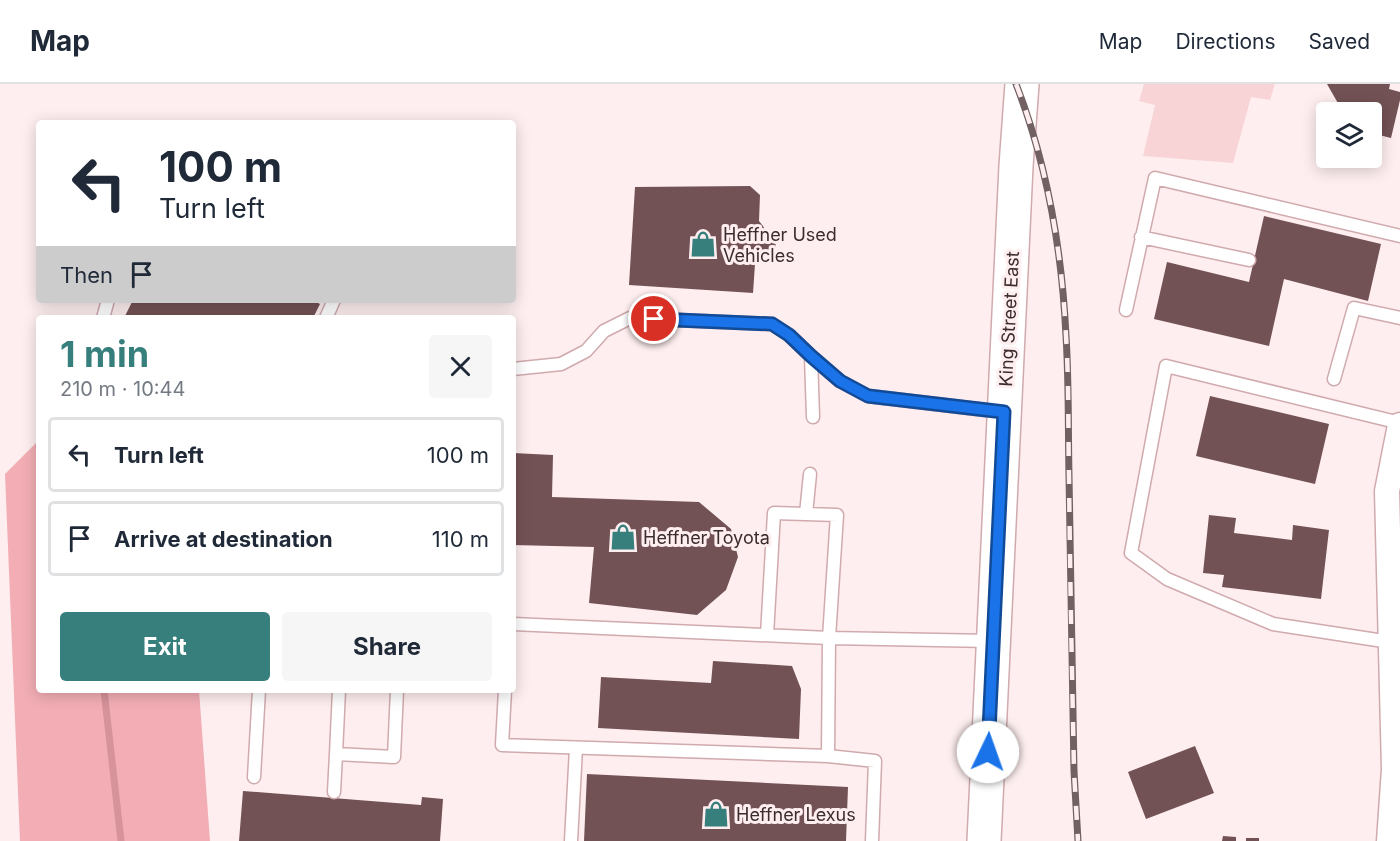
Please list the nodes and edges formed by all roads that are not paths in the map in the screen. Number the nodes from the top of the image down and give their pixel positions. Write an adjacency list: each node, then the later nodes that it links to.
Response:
1 (1022, 84): 10 (main road, King Street East)
2 (1400, 236): 3 (lane)
3 (1141, 237): 4 (lane); 5 (lane)
4 (1249, 260)
5 (1126, 310)
6 (1400, 318): 9 (lane)
7 (811, 356): 8 (lane); 10 (lane); 11 (lane)
8 (516, 369)
9 (1334, 379)
10 (1004, 412): 19 (main road, King Street East)
11 (813, 417)
12 (1400, 424): 13 (street); 20 (lane)
13 (1397, 452): 20 (street)
14 (810, 474): 15 (lane)
15 (806, 514): 17 (lane); 18 (lane)
16 (516, 624): 17 (lane)
17 (767, 635): 18 (lane)
18 (830, 638): 19 (lane); 27 (lane)
19 (993, 642): 32 (main road, King Street East)
20 (1390, 642): 33 (street)
21 (259, 693): 28 (lane)
22 (339, 693): 26 (lane)
23 (397, 693): 26 (lane)
24 (505, 693): 25 (lane)
25 (576, 748): 27 (lane); 30 (lane)
26 (336, 754): 29 (lane)
27 (828, 756): 31 (lane)
28 (254, 777)
29 (334, 792)
30 (571, 841)
31 (872, 841)
32 (984, 841)
33 (1389, 841)

